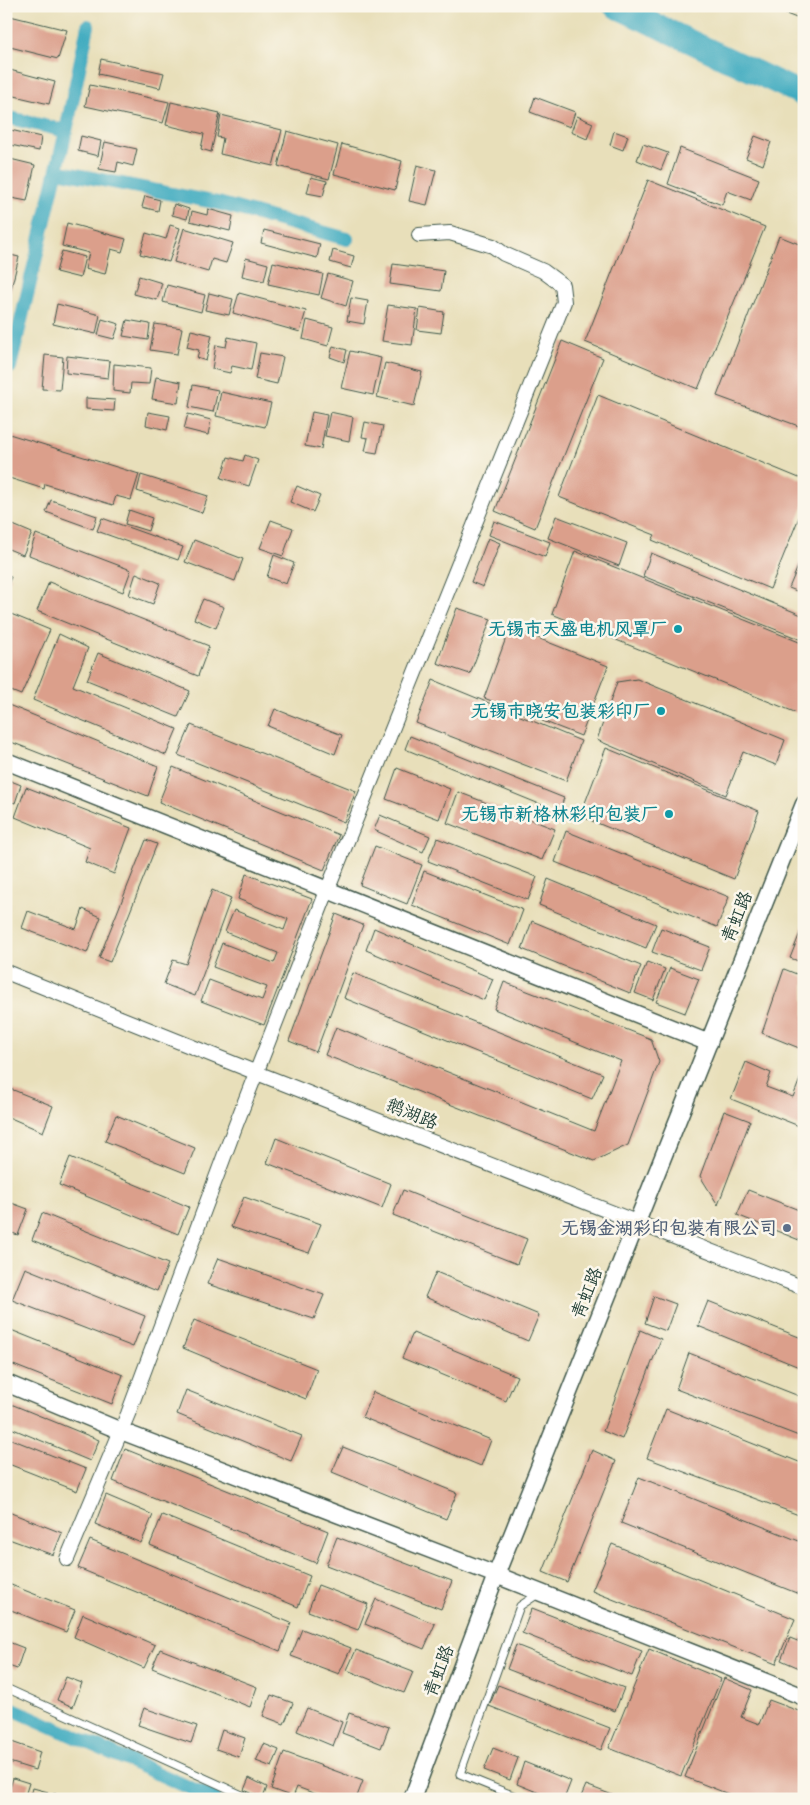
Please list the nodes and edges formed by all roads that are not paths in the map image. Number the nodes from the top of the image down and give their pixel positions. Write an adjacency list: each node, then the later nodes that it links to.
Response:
1 (420, 235): 4 (street)
2 (6, 761): 4 (street)
3 (804, 804): 6 (street, 青虹路)
4 (327, 890): 6 (street); 7 (street)
5 (6, 972): 7 (street, 鹅湖路)
6 (709, 1043): 8 (street, 青虹路)
7 (257, 1073): 8 (street, 鹅湖路); 11 (street)
8 (637, 1223): 9 (street, 鹅湖路); 13 (street, 青虹路)
9 (804, 1288)
10 (6, 1382): 11 (street)
11 (121, 1430): 12 (street); 13 (street)
12 (67, 1559)
13 (496, 1575): 14 (street); 18 (street, 青虹路)
14 (541, 1593): 16 (street); 19 (lane)
15 (6, 1688): 17 (lane)
16 (804, 1697)
17 (252, 1799)
18 (412, 1799)
19 (522, 1799)

